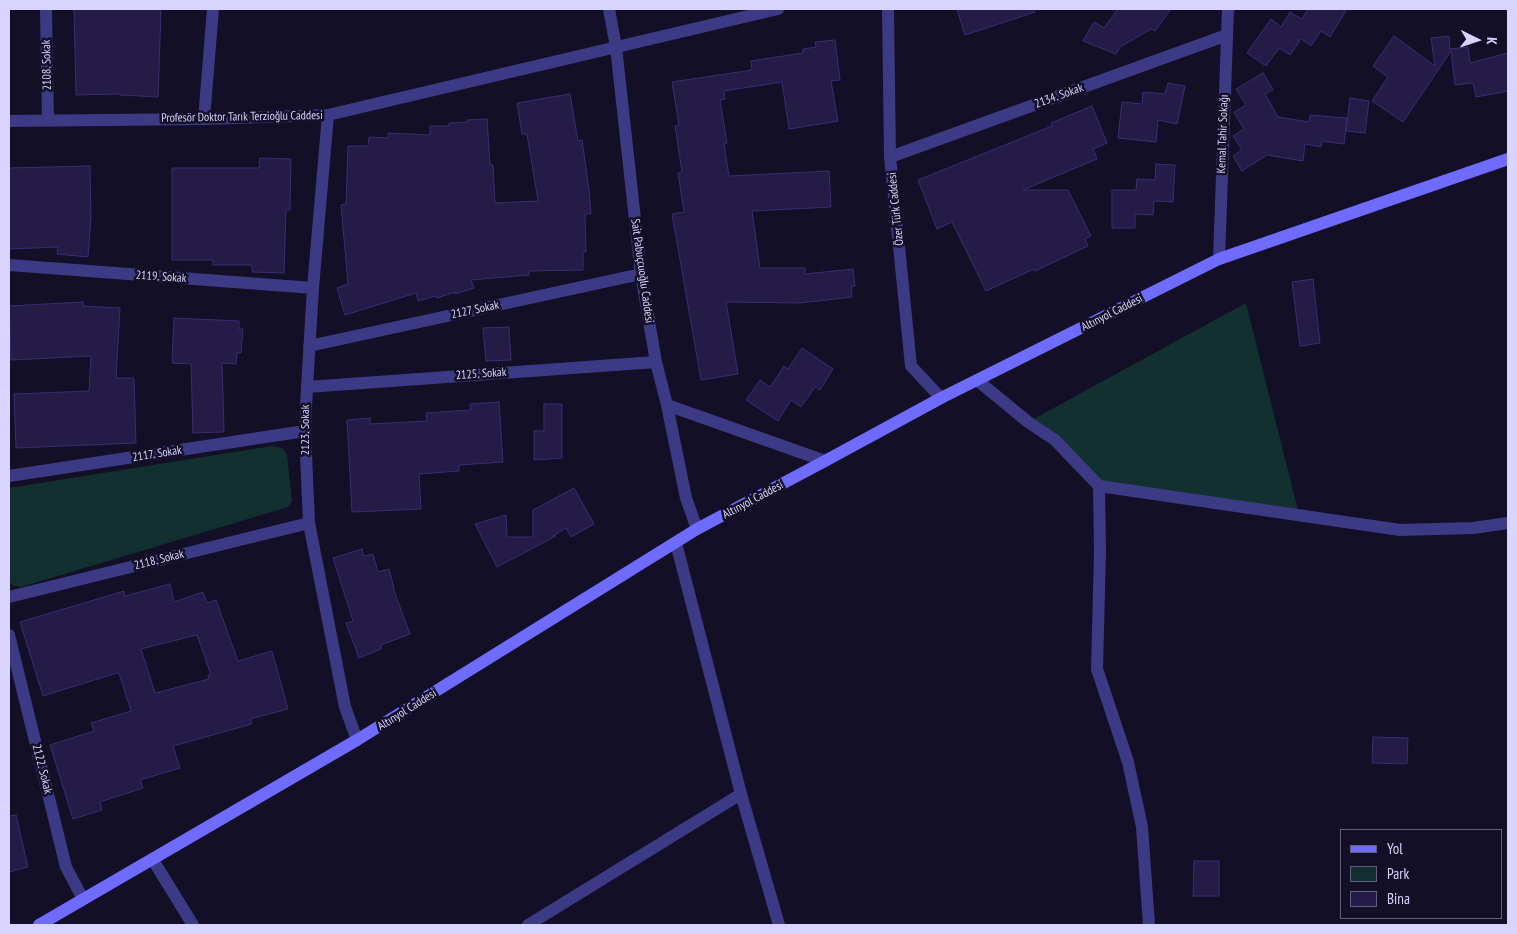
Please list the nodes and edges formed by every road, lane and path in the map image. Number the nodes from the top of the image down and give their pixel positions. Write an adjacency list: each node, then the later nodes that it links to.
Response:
1 (46, 9): 11 (street, 2108. Sokak)
2 (213, 9): 10 (street)
3 (609, 9): 8 (street, Sait Pabuçcuoğlu Caddesi)
4 (778, 9): 8 (street, Profesör Doktor Tarık Terzioğlu Caddesi)
5 (888, 9): 13 (street, Özer Türk Caddesi)
6 (1228, 9): 7 (street, Kemal Tahir Sokağı)
7 (1227, 35): 13 (street, 2134. Sokak); 15 (street, Kemal Tahir Sokağı)
8 (616, 47): 9 (street, Profesör Doktor Tarık Terzioğlu Caddesi); 17 (street, Sait Pabuçcuoğlu Caddesi)
9 (328, 115): 10 (street, Profesör Doktor Tarık Terzioğlu Caddesi); 18 (street, 2123. Sokak)
10 (204, 119): 11 (street, Profesör Doktor Tarık Terzioğlu Caddesi)
11 (48, 120): 12 (street, Profesör Doktor Tarık Terzioğlu Caddesi)
12 (9, 121)
13 (890, 157): 23 (street, Özer Türk Caddesi)
14 (1508, 159): 15 (main road, Altınyol Caddesi)
15 (1218, 259): 21 (main road, Altınyol Caddesi)
16 (9, 265): 18 (street, 2119. Sokak)
17 (641, 274): 19 (street, 2127 Sokak); 20 (street, Sait Pabuçcuoğlu Caddesi)
18 (313, 288): 19 (street, 2123. Sokak)
19 (309, 346): 22 (street, 2123. Sokak)
20 (656, 362): 22 (street, 2125. Sokak); 24 (street, Sait Pabuçcuoğlu Caddesi)
21 (977, 380): 23 (main road, Altınyol Caddesi); 28 (street)
22 (307, 387): 25 (street, 2123. Sokak)
23 (941, 398): 26 (main road, Altınyol Caddesi)
24 (667, 405): 26 (street); 31 (street, Sait Pabuçcuoğlu Caddesi)
25 (305, 431): 27 (street, 2117. Sokak); 29 (street, 2123. Sokak)
26 (825, 461): 31 (main road, Altınyol Caddesi)
27 (9, 476)
28 (1099, 486): 30 (street); 43 (street)
29 (309, 523): 33 (street, 2118. Sokak); 35 (street, 2123. Sokak)
30 (1508, 523)
31 (697, 529): 32 (main road, Altınyol Caddesi)
32 (676, 543): 35 (main road, Altınyol Caddesi); 36 (street)
33 (9, 597)
34 (9, 635): 38 (street, 2122. Sokak)
35 (357, 740): 37 (main road, Altınyol Caddesi)
36 (741, 794): 41 (street); 42 (street)
37 (153, 860): 38 (main road, Altınyol Caddesi); 40 (street)
38 (83, 900): 39 (main road, Altınyol Caddesi)
39 (39, 925)
40 (193, 925)
41 (528, 925)
42 (778, 925)
43 (1149, 925)

